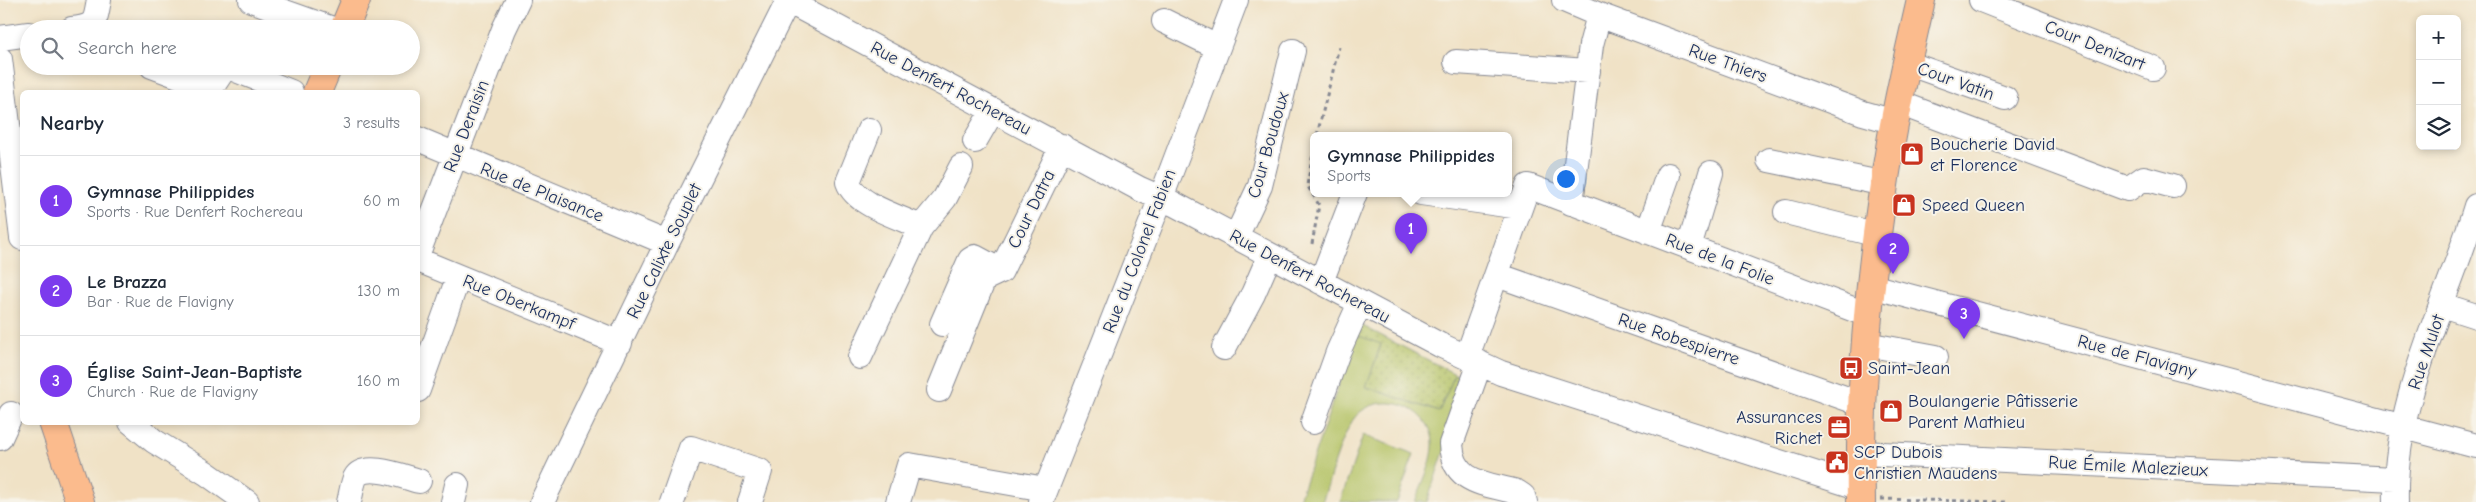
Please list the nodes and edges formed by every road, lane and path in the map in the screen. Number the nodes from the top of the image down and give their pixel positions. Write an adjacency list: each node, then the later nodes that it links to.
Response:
1 (100, 0): 11 (street)
2 (251, 0): 12 (street)
3 (356, 0): 13 (main road)
4 (518, 0): 39 (street, Rue Deraisin)
5 (1236, 0): 17 (street, Rue du Colonel Fabien)
6 (1564, 0): 10 (street, Rue Thiers)
7 (1921, 0): 22 (main road)
8 (1981, 0): 23 (street, Cour Denizart)
9 (787, 1): 32 (street, Rue Denfert Rochereau); 62 (street, Rue Calixte Souplet)
10 (1599, 15): 24 (street); 33 (street, Rue Thiers)
11 (96, 20)
12 (308, 20)
13 (348, 20)
14 (1164, 21): 17 (street)
15 (20, 35): 16 (street)
16 (0, 38)
17 (1217, 47): 52 (street, Rue du Colonel Fabien)
18 (1339, 47): 35 (path)
19 (1294, 51): 61 (street, Cour Boudoux)
20 (0, 59): 45 (street)
21 (1456, 62): 24 (street)
22 (1907, 63): 31 (street, Cour Vatin); 33 (main road)
23 (2153, 68)
24 (1588, 71): 53 (street)
25 (176, 75): 26 (street)
26 (220, 75)
27 (248, 75): 29 (street)
28 (324, 75): 30 (main road)
29 (286, 90)
30 (318, 90)
31 (2005, 98)
32 (993, 110): 37 (street); 38 (street, Rue Denfert Rochereau)
33 (1897, 113): 46 (main road); 47 (street, Rue Thiers)
34 (869, 130): 57 (street)
35 (1318, 132)
36 (420, 140): 39 (street, Rue de Plaisance)
37 (975, 141)
38 (1062, 146): 52 (street, Rue Denfert Rochereau); 67 (street, Cour Datra)
39 (454, 156): 62 (street, Rue de Plaisance); 63 (street, Rue Deraisin)
40 (1769, 160): 46 (street)
41 (961, 167): 57 (street)
42 (1310, 170): 48 (path)
43 (1711, 173): 64 (street)
44 (1668, 175): 59 (street)
45 (7, 177): 58 (street)
46 (1885, 184): 60 (main road)
47 (2174, 186)
48 (1310, 190)
49 (1314, 197): 70 (path)
50 (1353, 197): 70 (street)
51 (1449, 197): 54 (street)
52 (1161, 198): 61 (street, Rue Denfert Rochereau); 96 (street, Rue du Colonel Fabien)
53 (1571, 203): 54 (street, Rue de la Folie); 59 (street, Rue de la Folie)
54 (1520, 207): 68 (street)
55 (1786, 212): 60 (street)
56 (2475, 216): 73 (street, Rue Mulot)
57 (921, 227): 80 (street)
58 (20, 230)
59 (1648, 232): 64 (street, Rue de la Folie)
60 (1878, 235): 71 (main road)
61 (1236, 237): 65 (street, Rue Denfert Rochereau)
62 (667, 243): 77 (street, Rue Calixte Souplet)
63 (420, 248)
64 (1689, 248): 74 (street, Rue de la Folie)
65 (1270, 255): 70 (street, Rue Denfert Rochereau); 79 (street)
66 (420, 261): 69 (street, Rue Oberkampf)
67 (1001, 272): 76 (street); 84 (street)
68 (1497, 274): 82 (street); 85 (street, Rue Robespierre)
69 (458, 278): 77 (street, Rue Oberkampf); 83 (street)
70 (1314, 278): 72 (street, Rue Denfert Rochereau)
71 (1871, 286): 74 (main road); 90 (street, Rue de Flavigny)
72 (1360, 303): 82 (street, Rue Denfert Rochereau); 87 (street)
73 (2442, 305): 75 (street); 90 (street, Rue Mulot)
74 (1868, 315): 78 (main road)
75 (2476, 316)
76 (942, 324)
77 (620, 343): 101 (street, Rue Calixte Souplet)
78 (1866, 344): 81 (street); 85 (main road)
79 (1224, 348)
80 (860, 356)
81 (1936, 357)
82 (1474, 360): 97 (street, Rue Denfert Rochereau); 105 (street)
83 (420, 384)
84 (939, 390)
85 (1862, 404): 93 (main road)
86 (11, 412): 91 (street)
87 (1313, 422)
88 (54, 425): 98 (main road)
89 (138, 425): 99 (street)
90 (2402, 426): 92 (street, Rue de Flavigny); 95 (street, Rue Mulot)
91 (0, 438)
92 (2476, 446)
93 (1862, 453): 95 (street, Rue Émile Malezieux); 97 (main road)
94 (420, 481): 100 (street)
95 (2395, 490)
96 (1043, 496): 104 (street)
97 (1861, 496): 106 (path)
98 (80, 502)
99 (247, 502)
100 (349, 502)
101 (542, 502)
102 (672, 502): 103 (street)
103 (750, 502)
104 (898, 502)
105 (1525, 502)
106 (2006, 502)

